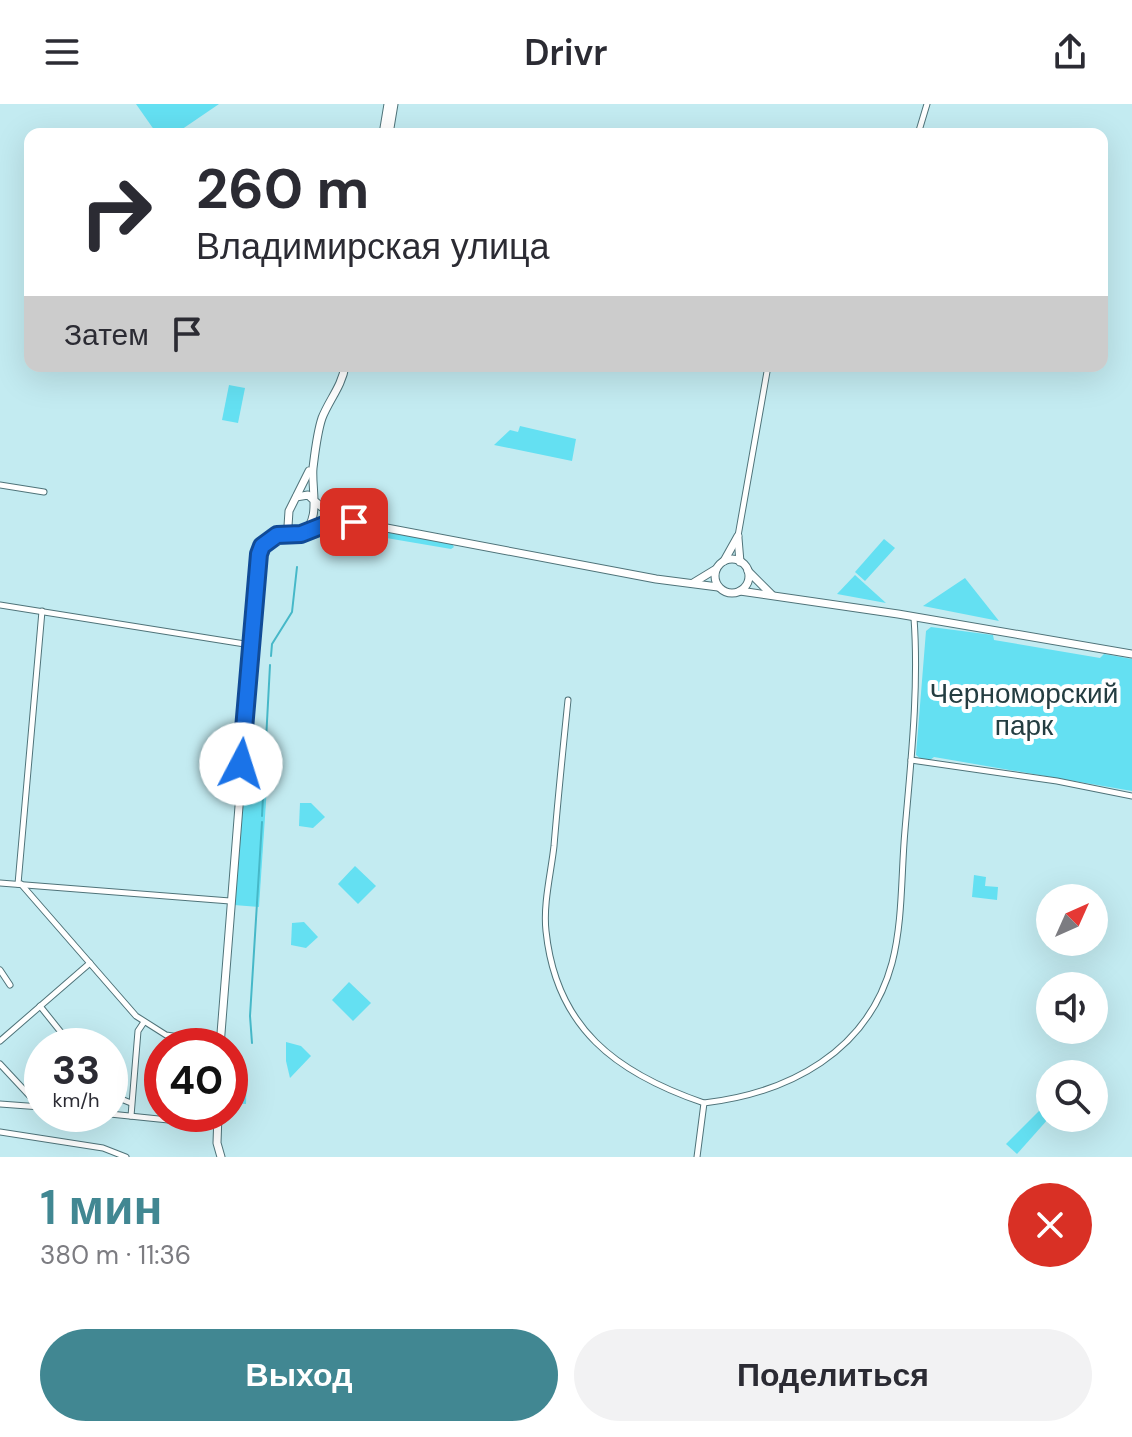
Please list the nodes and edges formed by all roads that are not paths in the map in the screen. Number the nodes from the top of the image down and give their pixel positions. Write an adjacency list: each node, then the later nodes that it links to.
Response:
1 (391, 104): 3 (street)
2 (927, 104): 4 (street)
3 (387, 128)
4 (920, 128)
5 (341, 372): 10 (street)
6 (342, 372): 11 (street)
7 (767, 372): 17 (street)
8 (0, 485): 9 (street)
9 (44, 492)
10 (296, 497): 11 (street); 13 (street)
11 (313, 500): 12 (street); 14 (street)
12 (339, 519): 14 (street); 21 (street)
13 (287, 520): 15 (street); 16 (street)
14 (306, 530): 16 (street)
15 (281, 534): 16 (street); 28 (street)
16 (295, 534)
17 (738, 536): 18 (street); 19 (street)
18 (740, 562): 19 (street); 20 (street)
19 (721, 564): 21 (street); 22 (street)
20 (748, 571): 23 (street); 24 (street)
21 (691, 584): 22 (street)
22 (718, 587): 23 (street)
23 (740, 591): 24 (street)
24 (772, 595): 27 (street)
25 (0, 605): 26 (street)
26 (42, 611): 28 (street); 34 (street)
27 (914, 618): 29 (street); 31 (street)
28 (251, 645): 35 (street)
29 (1132, 654)
30 (568, 700): 49 (street)
31 (911, 760): 32 (street); 49 (street)
32 (1132, 796)
33 (0, 883): 34 (street)
34 (20, 884): 35 (street); 36 (street)
35 (230, 901): 43 (street)
36 (90, 963): 39 (street); 40 (street)
37 (0, 970): 38 (street)
38 (10, 985)
39 (40, 1006): 41 (street); 44 (street)
40 (144, 1022): 42 (street); 48 (street)
41 (58, 1028)
42 (154, 1028)
43 (221, 1028)
44 (0, 1041)
45 (0, 1064): 46 (street)
46 (24, 1089)
47 (128, 1102): 48 (street)
48 (132, 1103): 53 (street)
49 (704, 1103): 59 (street)
50 (0, 1104): 51 (street)
51 (24, 1106)
52 (128, 1116): 53 (street)
53 (131, 1116): 54 (street)
54 (144, 1117)
55 (0, 1132): 57 (street)
56 (217, 1132): 58 (street)
57 (126, 1157)
58 (221, 1157)
59 (697, 1157)

